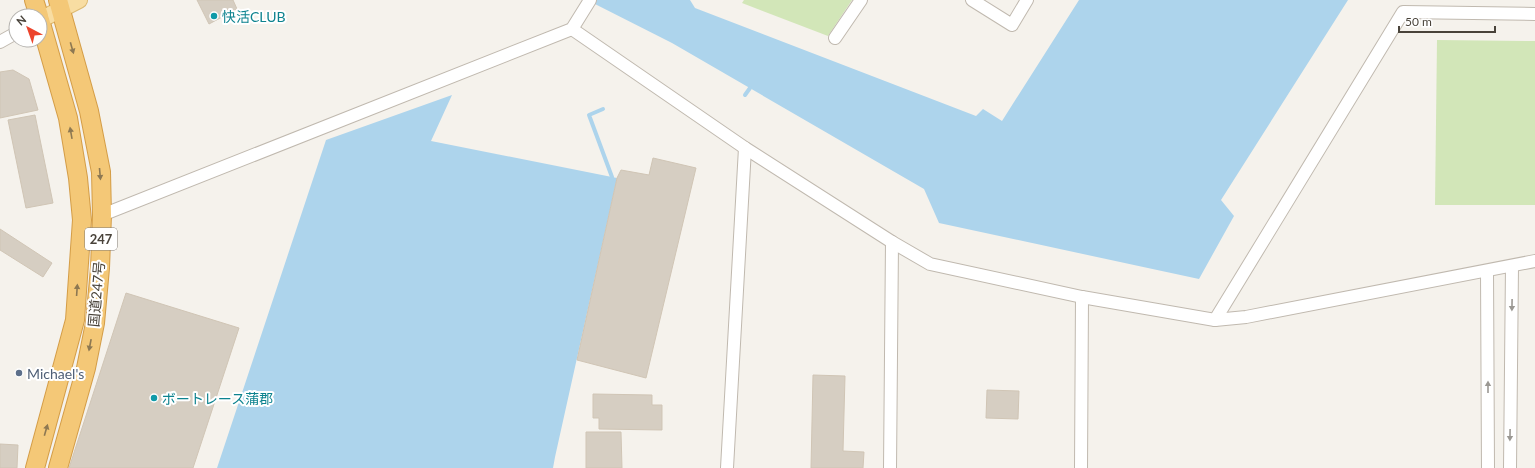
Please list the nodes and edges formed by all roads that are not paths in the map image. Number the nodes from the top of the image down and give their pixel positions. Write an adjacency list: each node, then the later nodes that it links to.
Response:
1 (79, 0): 5 (main road)
2 (861, 0): 10 (street)
3 (972, 0): 4 (street)
4 (1027, 0)
5 (59, 5): 7 (main road); 13 (highway, 国道247号 / 247, one-way to 13)
6 (587, 5): 9 (street)
7 (48, 14)
8 (1535, 14): 19 (street)
9 (572, 29): 12 (street); 13 (street)
10 (836, 38)
11 (48, 48): 20 (highway, 国道247号 / 247, one-way to 11)
12 (745, 148): 14 (street); 22 (street)
13 (102, 215): 21 (highway, 国道247号 / 247, one-way to 21)
14 (892, 242): 18 (street); 23 (street)
15 (1535, 261): 16 (street)
16 (1512, 266): 17 (street); 26 (street, one-way to 26)
17 (1487, 271): 19 (street); 25 (street, one-way to 17)
18 (1082, 297): 19 (street); 24 (street)
19 (1215, 320)
20 (35, 468)
21 (58, 468)
22 (727, 468)
23 (890, 468)
24 (1081, 468)
25 (1488, 468)
26 (1510, 468)

